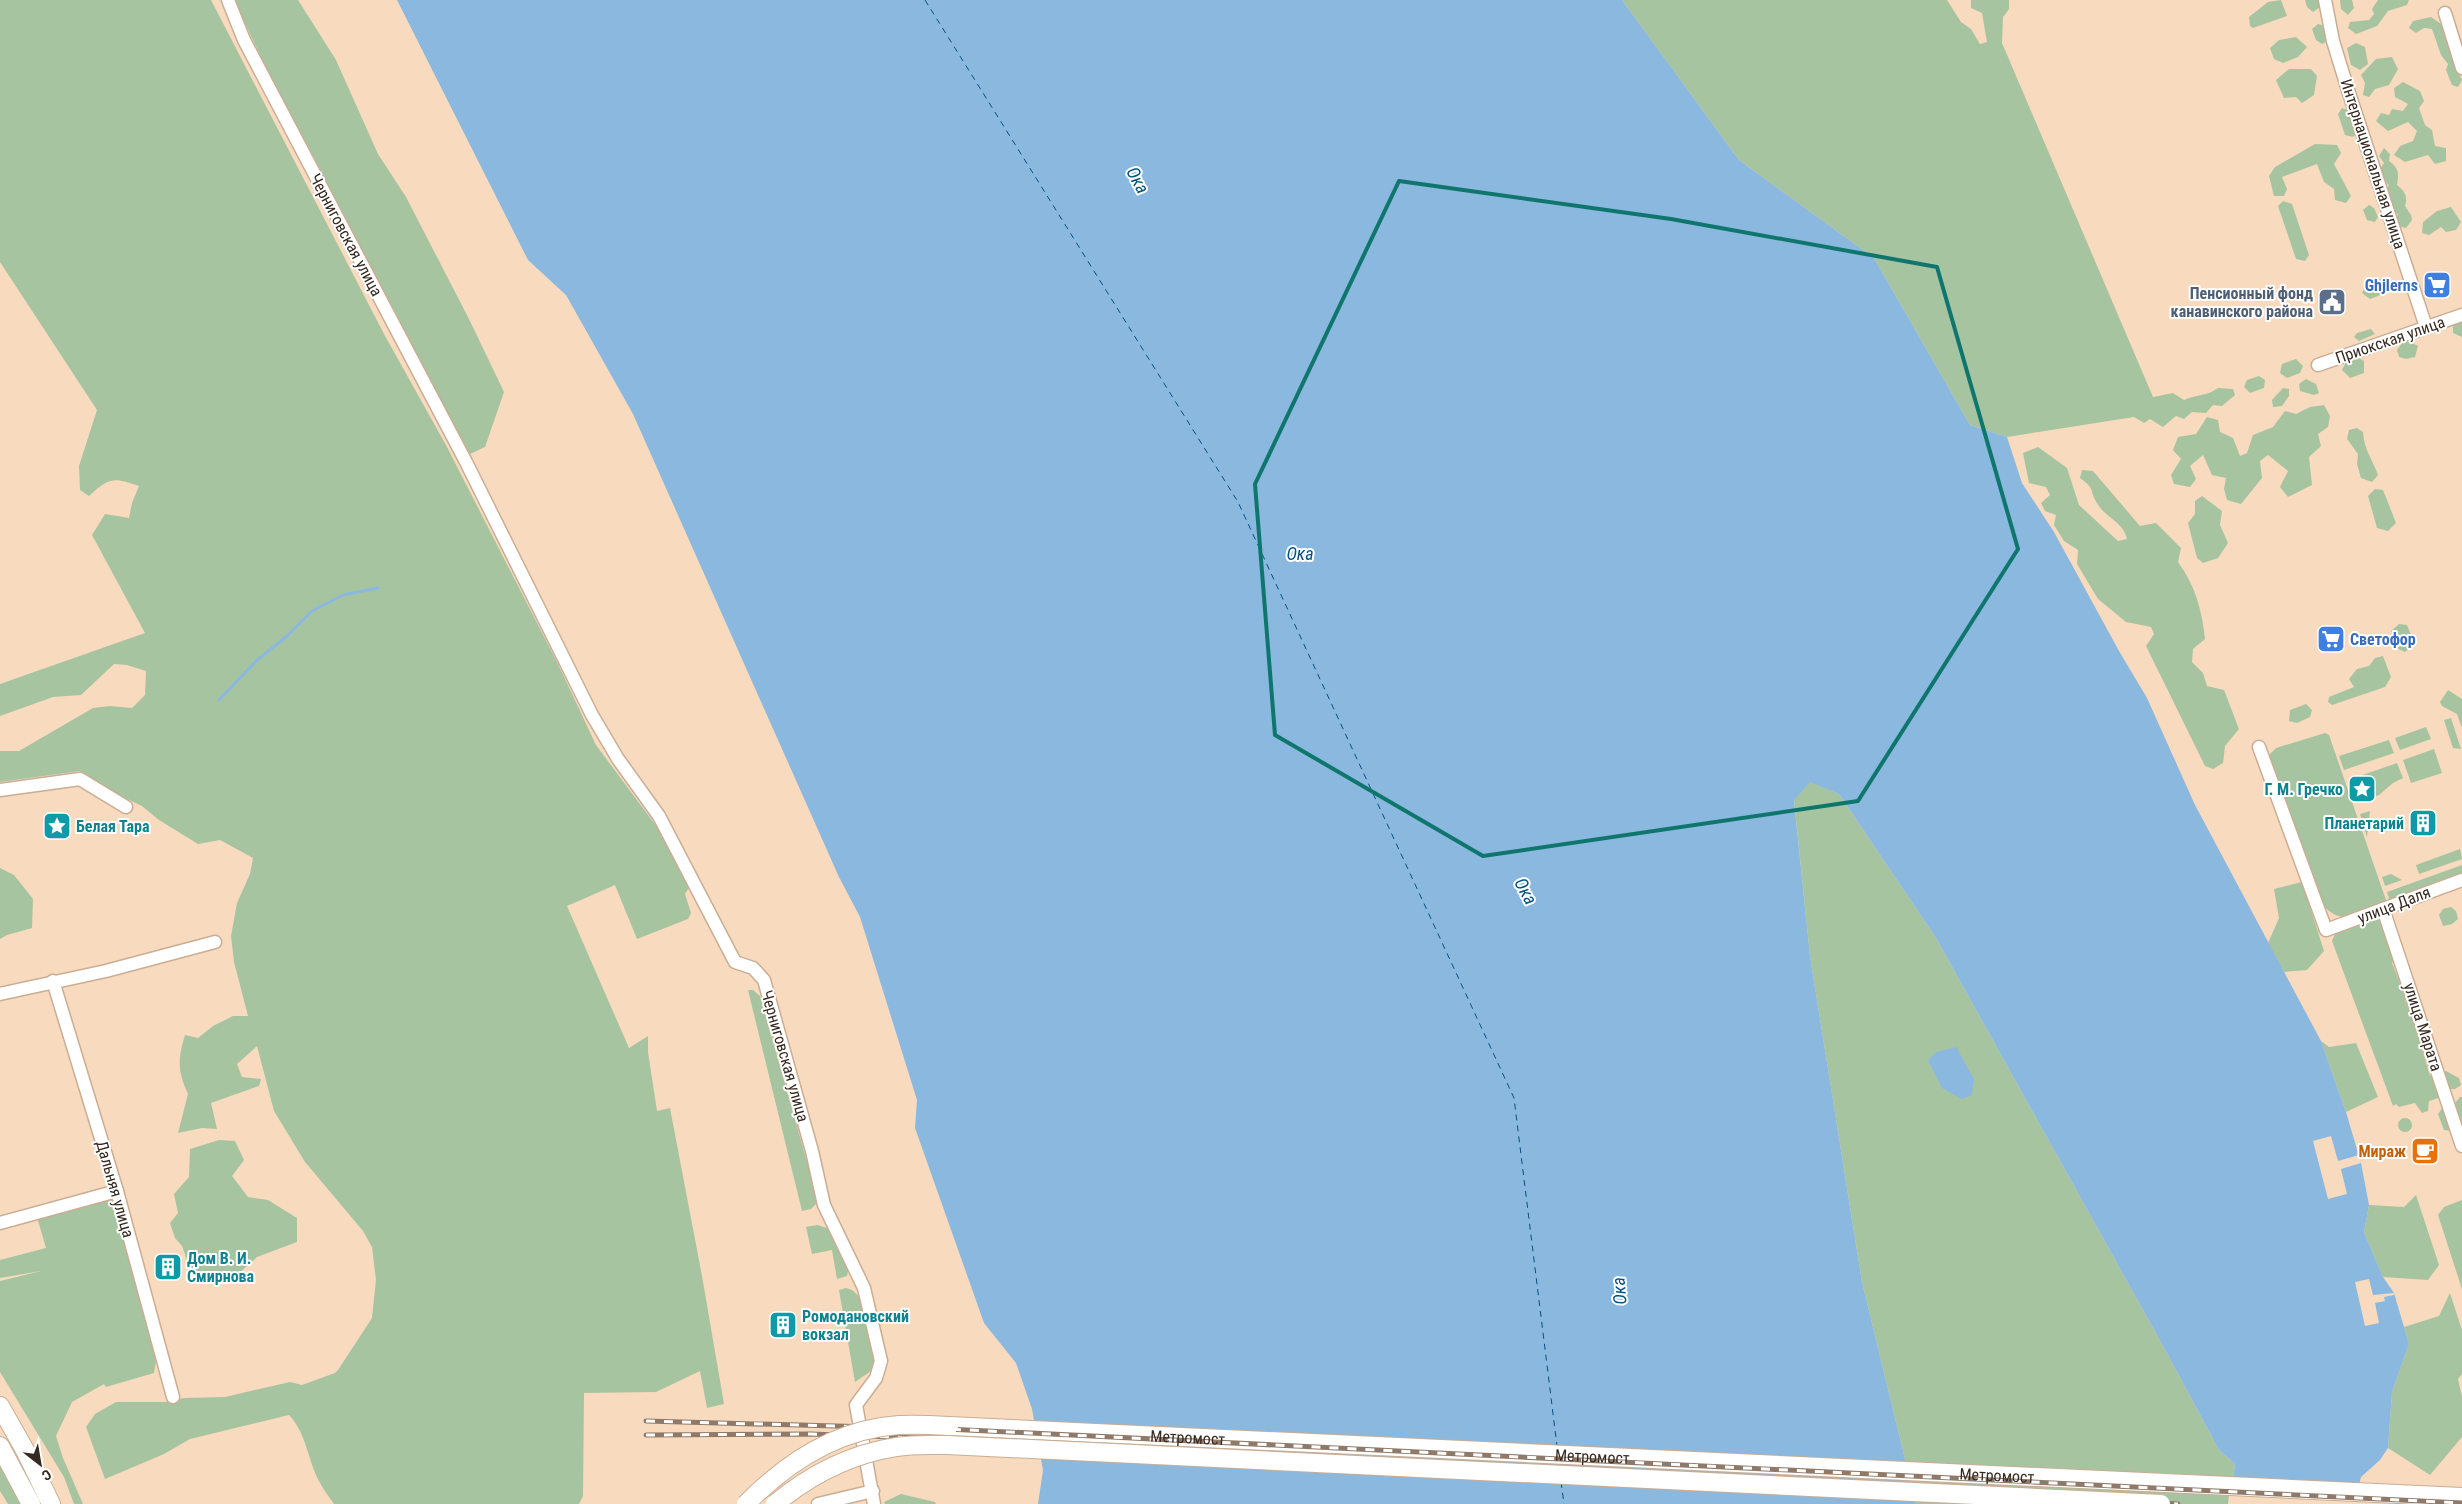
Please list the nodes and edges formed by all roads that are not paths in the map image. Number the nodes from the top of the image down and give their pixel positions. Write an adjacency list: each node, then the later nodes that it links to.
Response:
1 (228, 0): 23 (street, Черниговская улица)
2 (2326, 0): 6 (street, Интернациональная улица)
3 (2445, 13): 4 (street)
4 (2462, 68)
5 (2462, 315): 6 (street, Приокская улица)
6 (2426, 327): 7 (street, Приокская улица)
7 (2318, 365)
8 (2259, 747): 12 (street, улица Даля)
9 (0, 790): 10 (street)
10 (126, 807)
11 (2462, 880): 12 (street, улица Даля)
12 (2383, 909): 16 (street, улица Марата)
13 (215, 942): 14 (street)
14 (53, 982): 15 (street); 17 (street, Дальняя улица)
15 (0, 994)
16 (2462, 1146)
17 (117, 1191): 18 (street); 19 (street, Дальняя улица)
18 (0, 1223)
19 (173, 1397)
20 (0, 1406): 25 (main road)
21 (0, 1446): 24 (main road)
22 (2462, 1497): 26 (main road, Метромост, bridge)
23 (874, 1498): 28 (street)
24 (31, 1504)
25 (51, 1504)
26 (746, 1504)
27 (775, 1504): 29 (main road, Метромост, bridge)
28 (818, 1504)
29 (2161, 1504)

